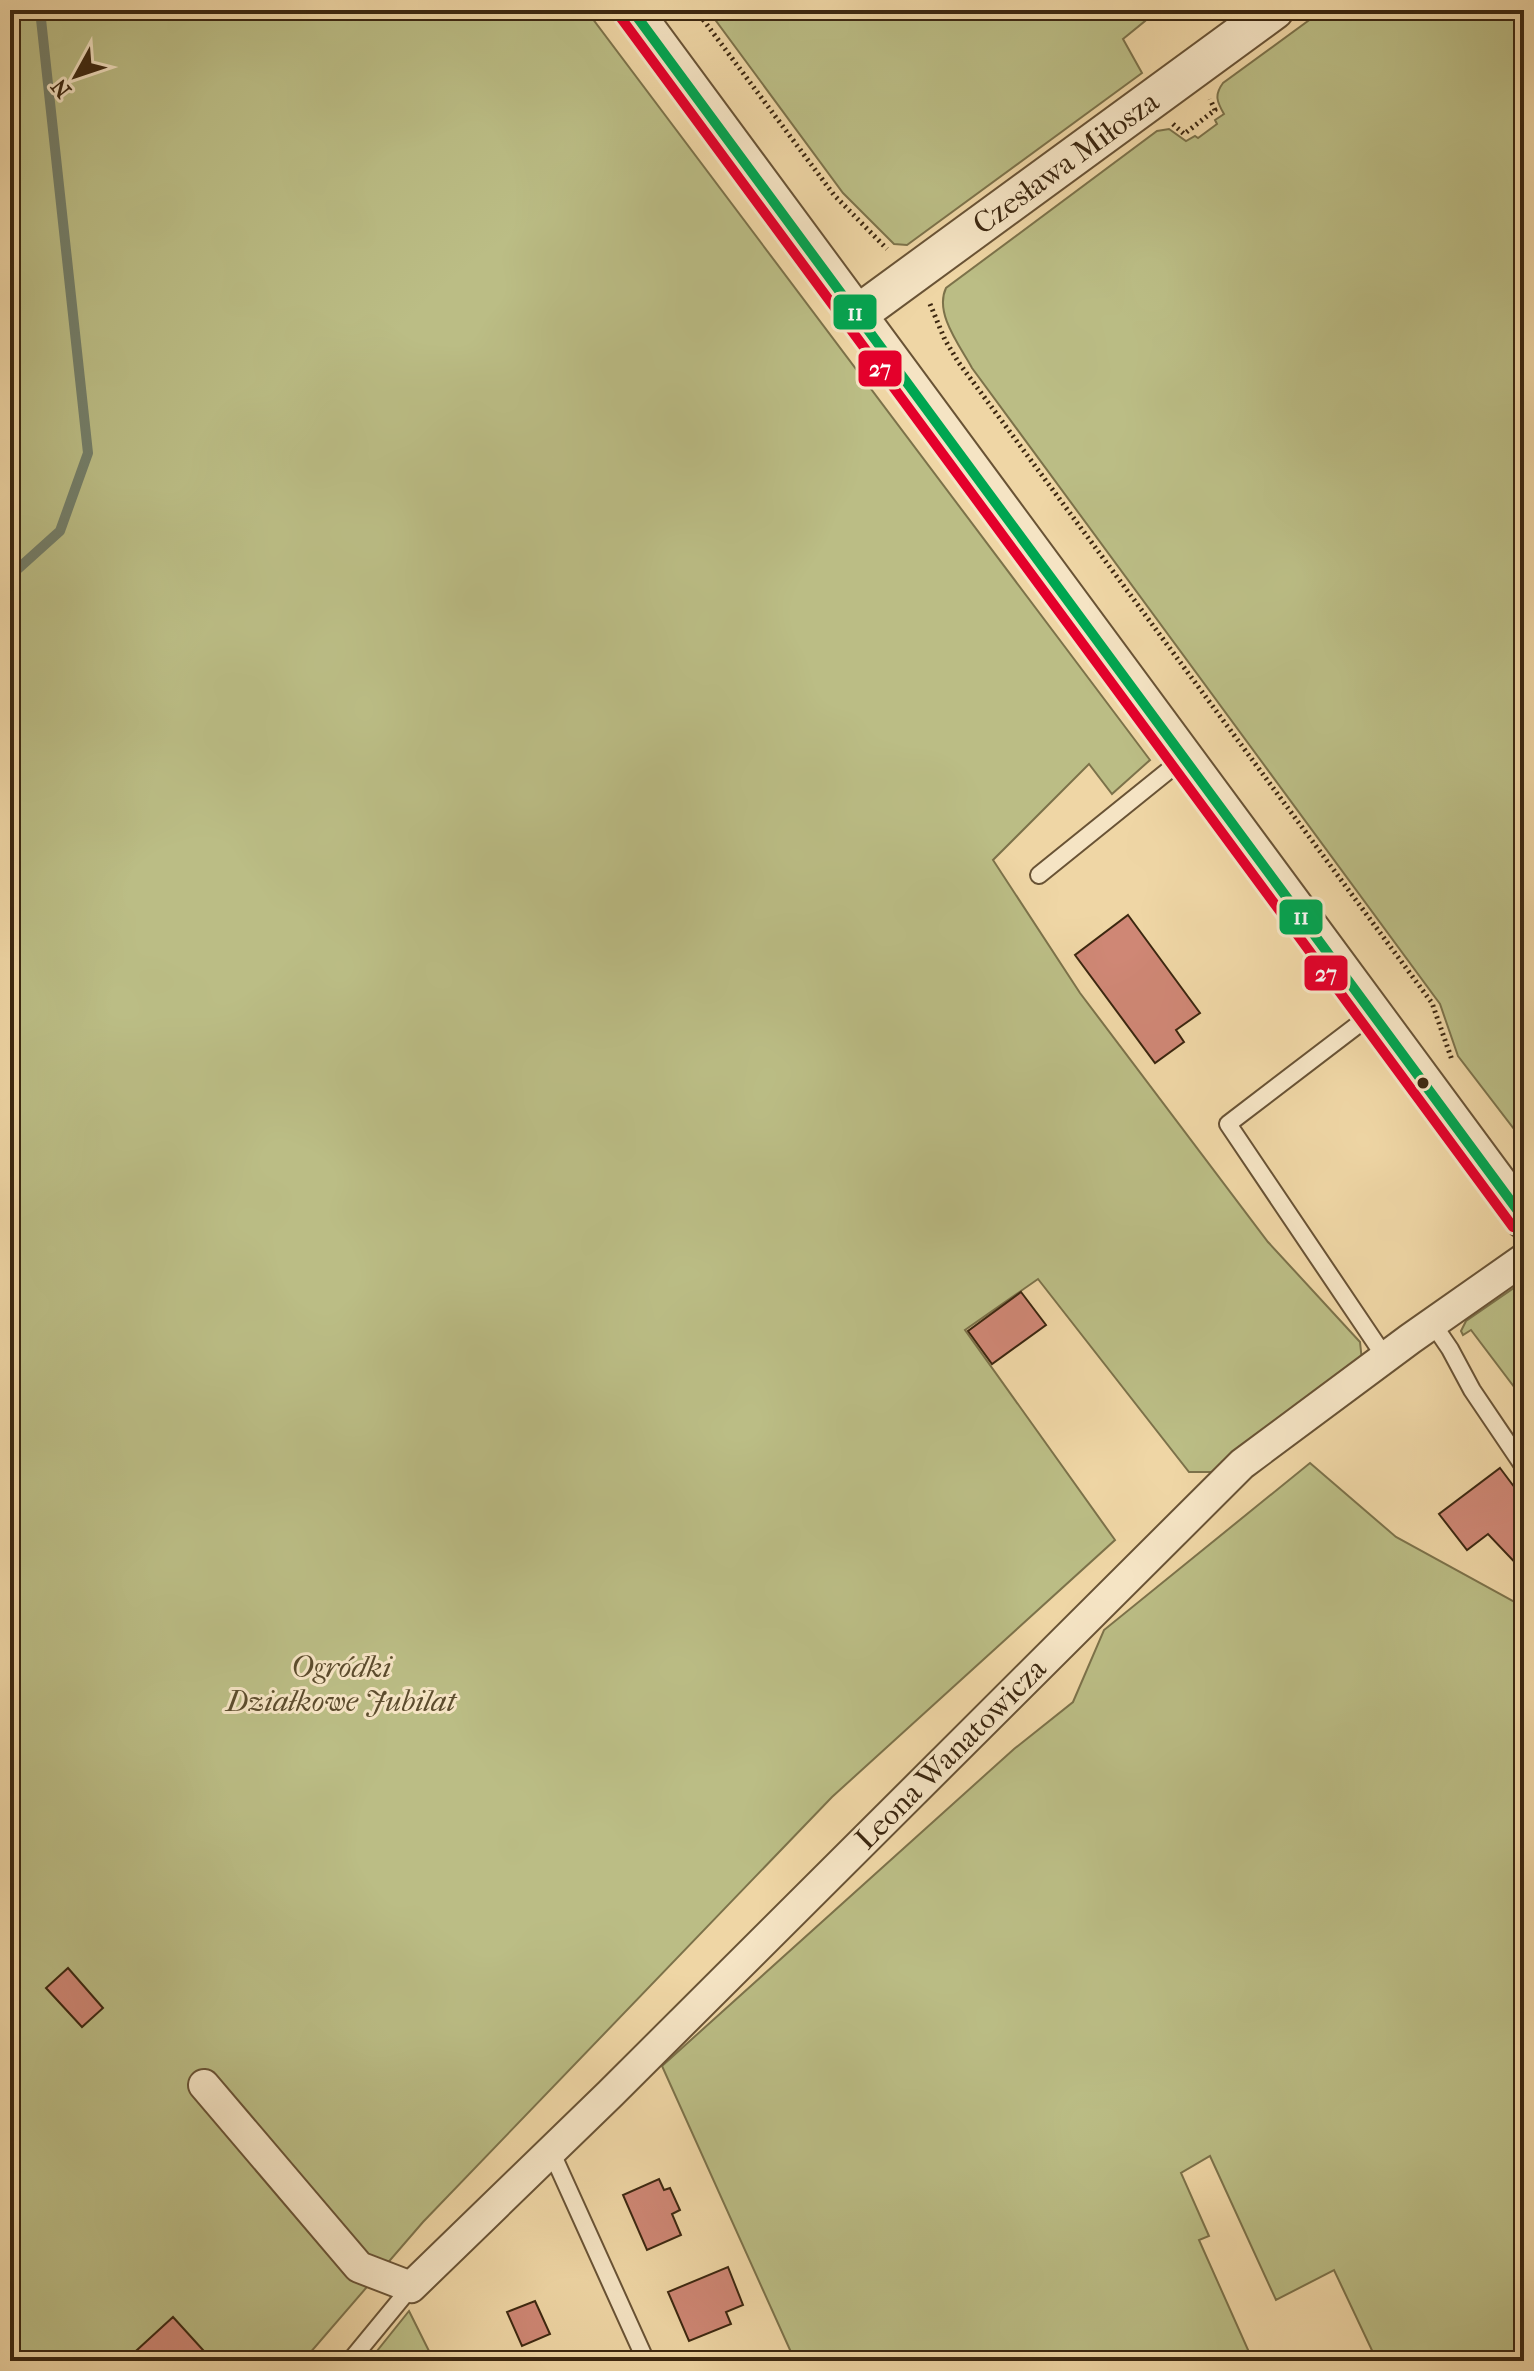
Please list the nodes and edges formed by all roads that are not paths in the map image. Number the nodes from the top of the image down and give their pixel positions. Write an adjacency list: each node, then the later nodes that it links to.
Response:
1 (632, 10): 3 (street)
2 (1274, 10): 3 (street, Czesława Miłosza)
3 (857, 315): 4 (street)
4 (1184, 758): 5 (lane); 6 (street)
5 (1039, 875)
6 (1372, 1014): 7 (street); 10 (lane)
7 (1524, 1219)
8 (1524, 1259): 9 (street, Leona Wanatowicza)
9 (1433, 1324): 10 (street, Leona Wanatowicza); 11 (lane)
10 (1385, 1357): 13 (street, Leona Wanatowicza)
11 (1524, 1467)
12 (204, 2085): 14 (street)
13 (551, 2151): 14 (street, Leona Wanatowicza); 16 (lane)
14 (411, 2287): 15 (lane, Leona Wanatowicza)
15 (350, 2361)
16 (646, 2361)

